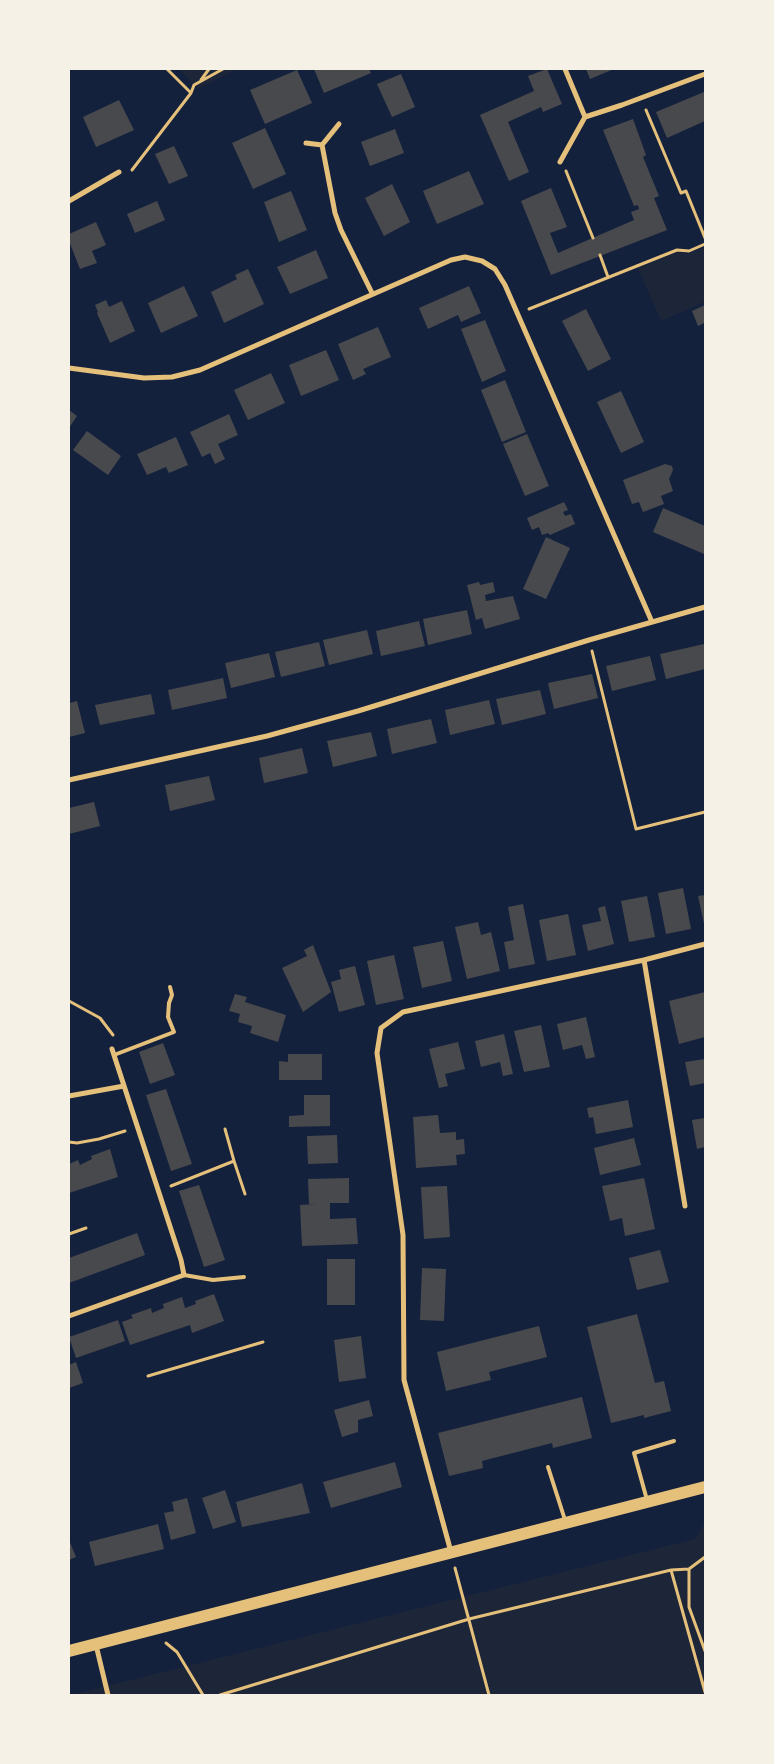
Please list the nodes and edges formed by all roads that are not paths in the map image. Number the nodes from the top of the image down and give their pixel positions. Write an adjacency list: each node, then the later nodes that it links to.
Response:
1 (565, 69): 3 (street)
2 (705, 74): 3 (street)
3 (585, 117): 7 (street)
4 (339, 124): 6 (street)
5 (306, 143): 6 (street)
6 (322, 145): 10 (street)
7 (560, 162)
8 (119, 172): 9 (street)
9 (69, 201)
10 (372, 294): 11 (street); 13 (street)
11 (69, 368)
12 (705, 606): 13 (street)
13 (652, 622): 14 (street)
14 (69, 780)
15 (705, 944): 16 (street)
16 (644, 960): 22 (street); 31 (street)
17 (170, 987): 19 (lane)
18 (112, 1049): 19 (street)
19 (114, 1055): 20 (street)
20 (124, 1086): 21 (street); 23 (street)
21 (69, 1096)
22 (684, 1206)
23 (184, 1276): 24 (lane); 25 (street)
24 (244, 1277)
25 (69, 1316)
26 (674, 1441): 29 (lane)
27 (548, 1467): 30 (lane)
28 (705, 1487): 29 (main road)
29 (647, 1502): 30 (main road)
30 (566, 1522): 31 (main road)
31 (451, 1552): 32 (main road)
32 (96, 1644): 33 (main road); 34 (street)
33 (69, 1651)
34 (108, 1695)

